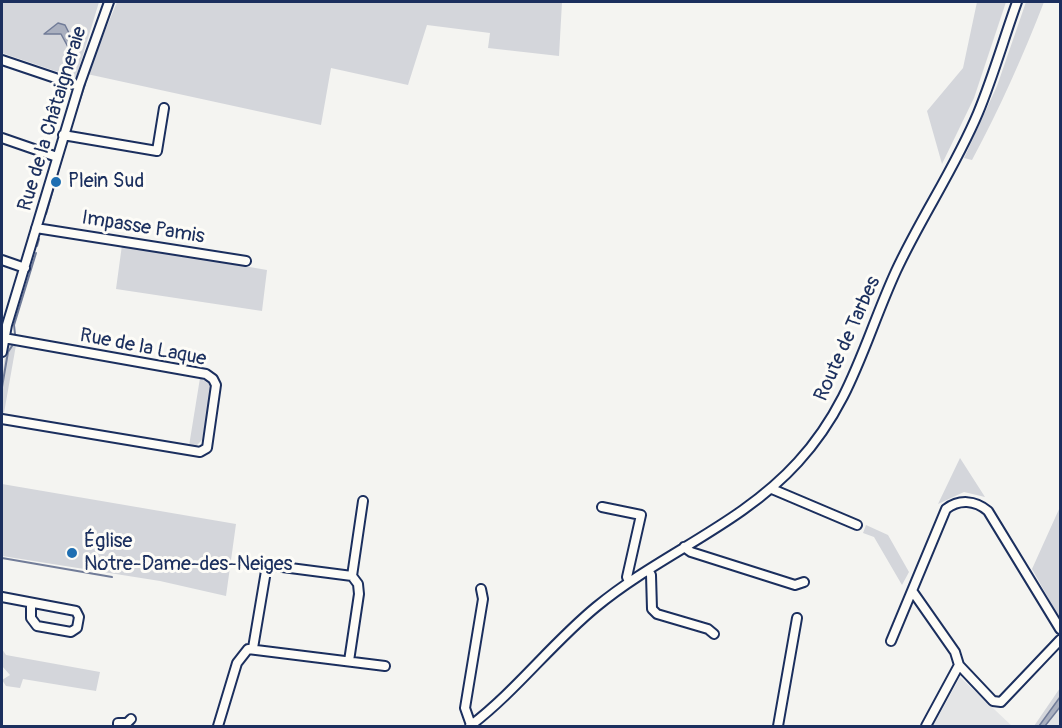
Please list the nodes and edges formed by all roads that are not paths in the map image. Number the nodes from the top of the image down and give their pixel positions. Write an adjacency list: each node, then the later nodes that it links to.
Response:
1 (109, 2): 4 (street, Rue de la Châtaigneraie)
2 (1017, 2): 16 (street, Route de Tarbes)
3 (2, 60): 4 (street)
4 (79, 86): 6 (street, Rue de la Châtaigneraie)
5 (164, 108): 6 (street)
6 (63, 135): 8 (street, Rue de la Châtaigneraie)
7 (2, 138): 8 (street)
8 (57, 157): 9 (street, Rue de la Châtaigneraie)
9 (36, 228): 11 (street, Impasse Pamis); 12 (street, Rue de la Châtaigneraie)
10 (2, 260): 12 (street)
11 (246, 261)
12 (25, 268): 13 (street, Rue de la Châtaigneraie)
13 (4, 338): 14 (street, Rue de la Châtaigneraie); 15 (street, Rue de la Laque)
14 (2, 352)
15 (2, 419)
16 (772, 489): 19 (street); 20 (street, Route de Tarbes)
17 (363, 501): 22 (street)
18 (602, 507): 23 (street)
19 (857, 525)
20 (684, 547): 21 (street, Route de Tarbes); 24 (street)
21 (648, 570): 23 (street, Route de Tarbes); 31 (street)
22 (352, 576): 34 (street); 35 (street)
23 (629, 582): 41 (street, Route de Tarbes)
24 (804, 582)
25 (481, 590): 41 (street)
26 (913, 592): 30 (street); 33 (street); 36 (street)
27 (2, 597): 28 (street)
28 (31, 603): 28 (street)
29 (796, 618): 42 (street)
30 (1060, 629)
31 (714, 634)
32 (1060, 640): 36 (street)
33 (891, 641)
34 (253, 648): 35 (street); 40 (street)
35 (349, 661): 37 (street)
36 (959, 665): 43 (street)
37 (385, 666)
38 (131, 719): 39 (street)
39 (117, 726)
40 (218, 726)
41 (470, 726)
42 (778, 726)
43 (926, 726)

